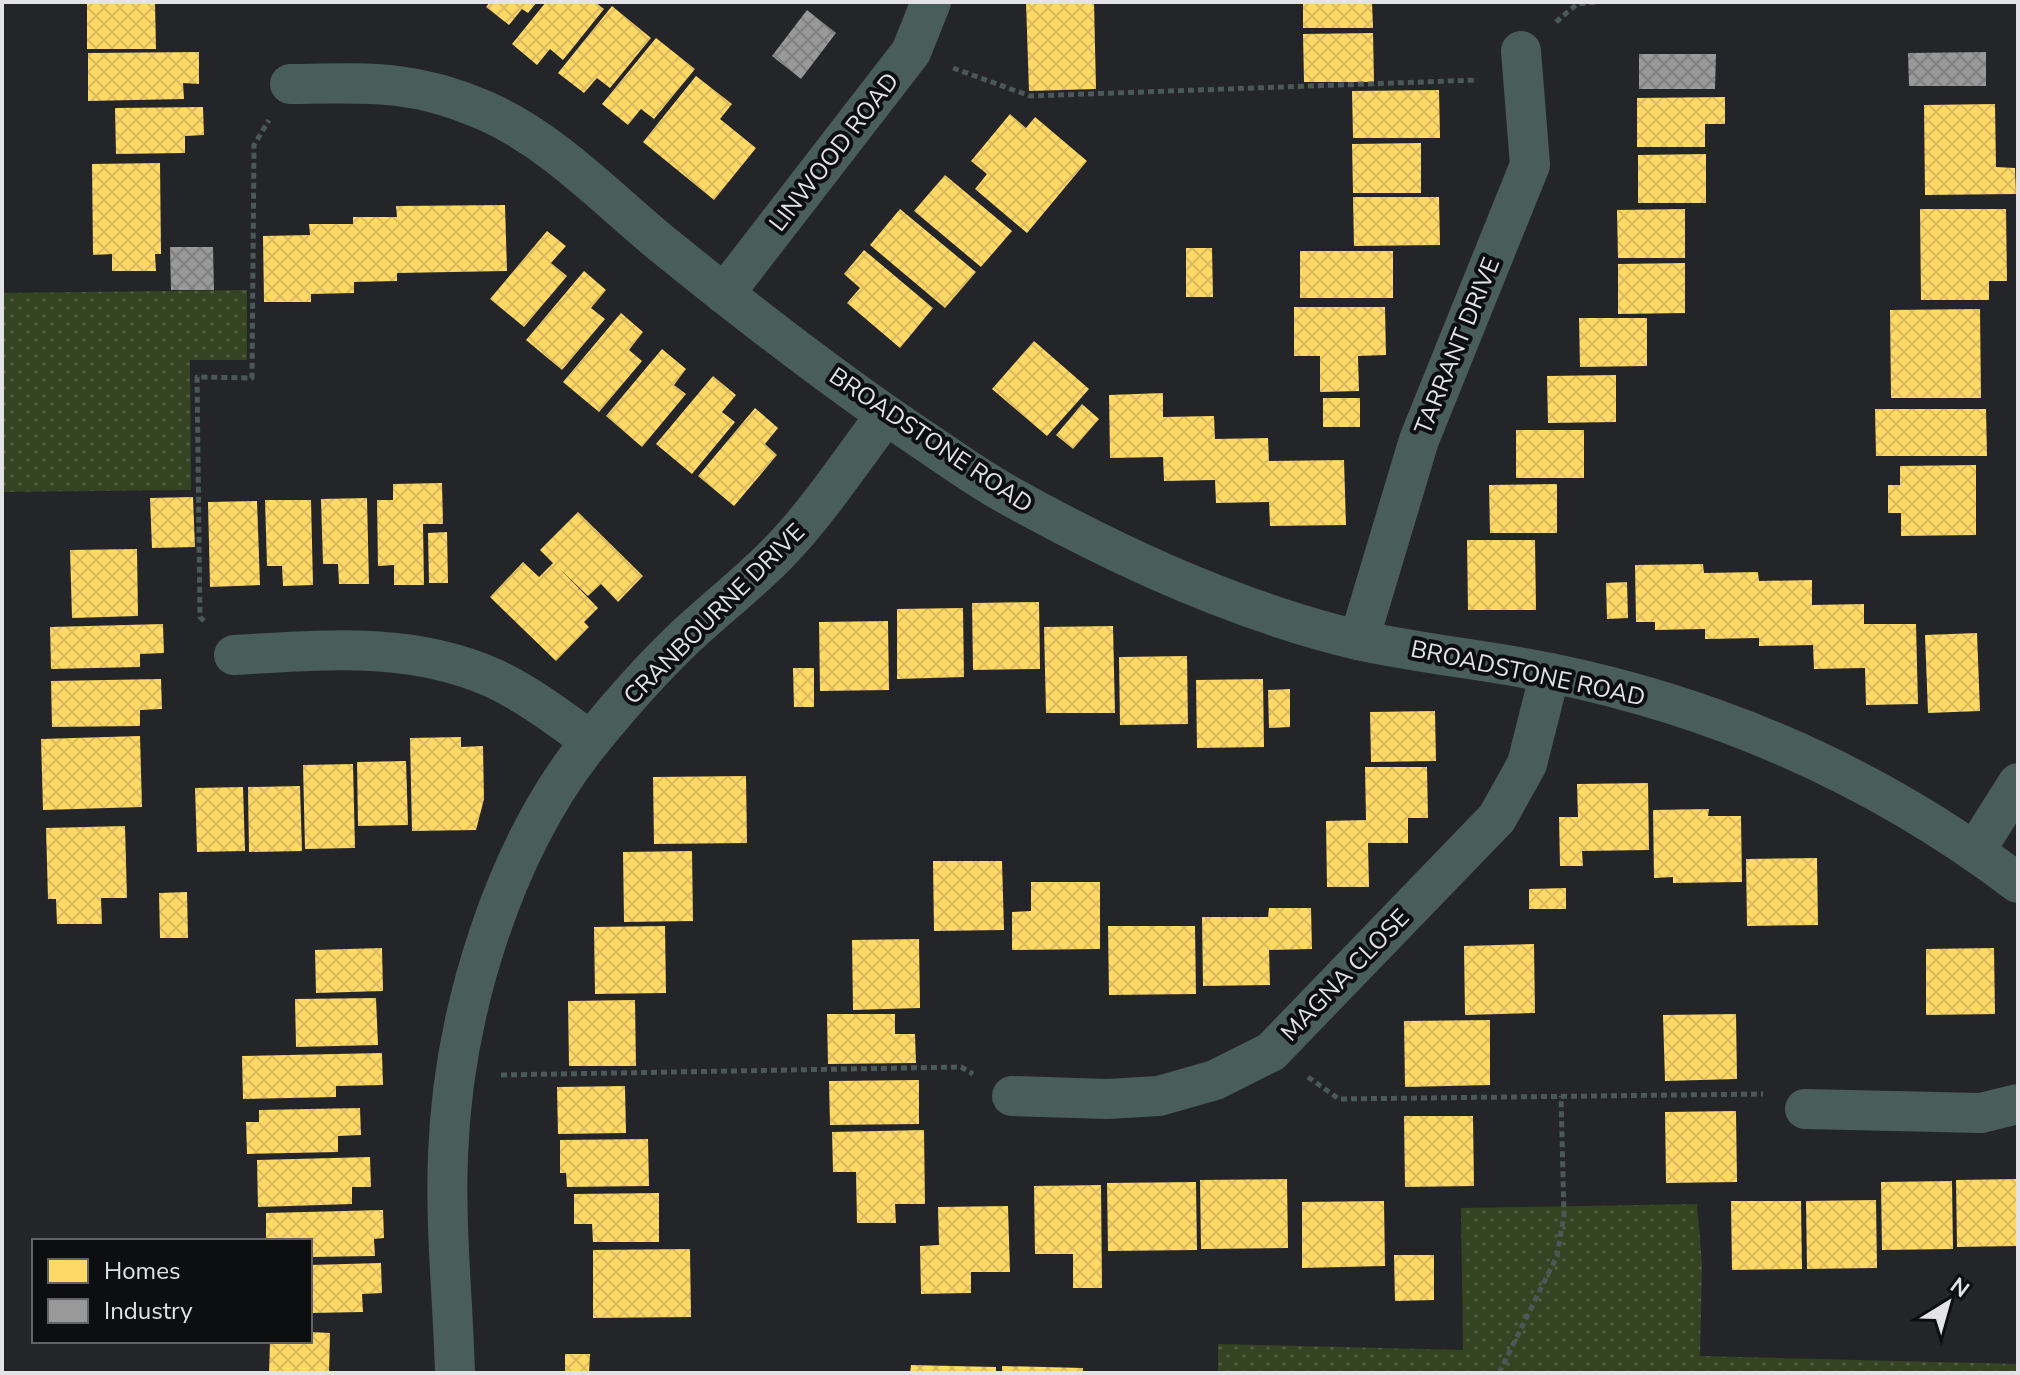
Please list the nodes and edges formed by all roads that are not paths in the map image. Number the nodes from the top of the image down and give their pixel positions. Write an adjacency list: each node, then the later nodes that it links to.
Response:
1 (931, 2): 4 (street, LINWOOD ROAD)
2 (1522, 64): 6 (street, TARRANT DRIVE)
3 (290, 84): 4 (street, BROADSTONE ROAD)
4 (724, 294): 5 (street, BROADSTONE ROAD)
5 (886, 415): 6 (street, BROADSTONE ROAD); 9 (street, CRANBOURNE DRIVE)
6 (1359, 640): 8 (street, BROADSTONE ROAD)
7 (234, 655): 9 (street)
8 (1550, 673): 11 (street, BROADSTONE ROAD); 13 (street, MAGNA CLOSE)
9 (591, 741): 16 (street, CRANBOURNE DRIVE)
10 (2018, 783): 11 (street)
11 (1975, 851): 12 (street, BROADSTONE ROAD)
12 (2018, 883)
13 (1012, 1096)
14 (2018, 1104): 15 (street)
15 (1805, 1109)
16 (455, 1373)

